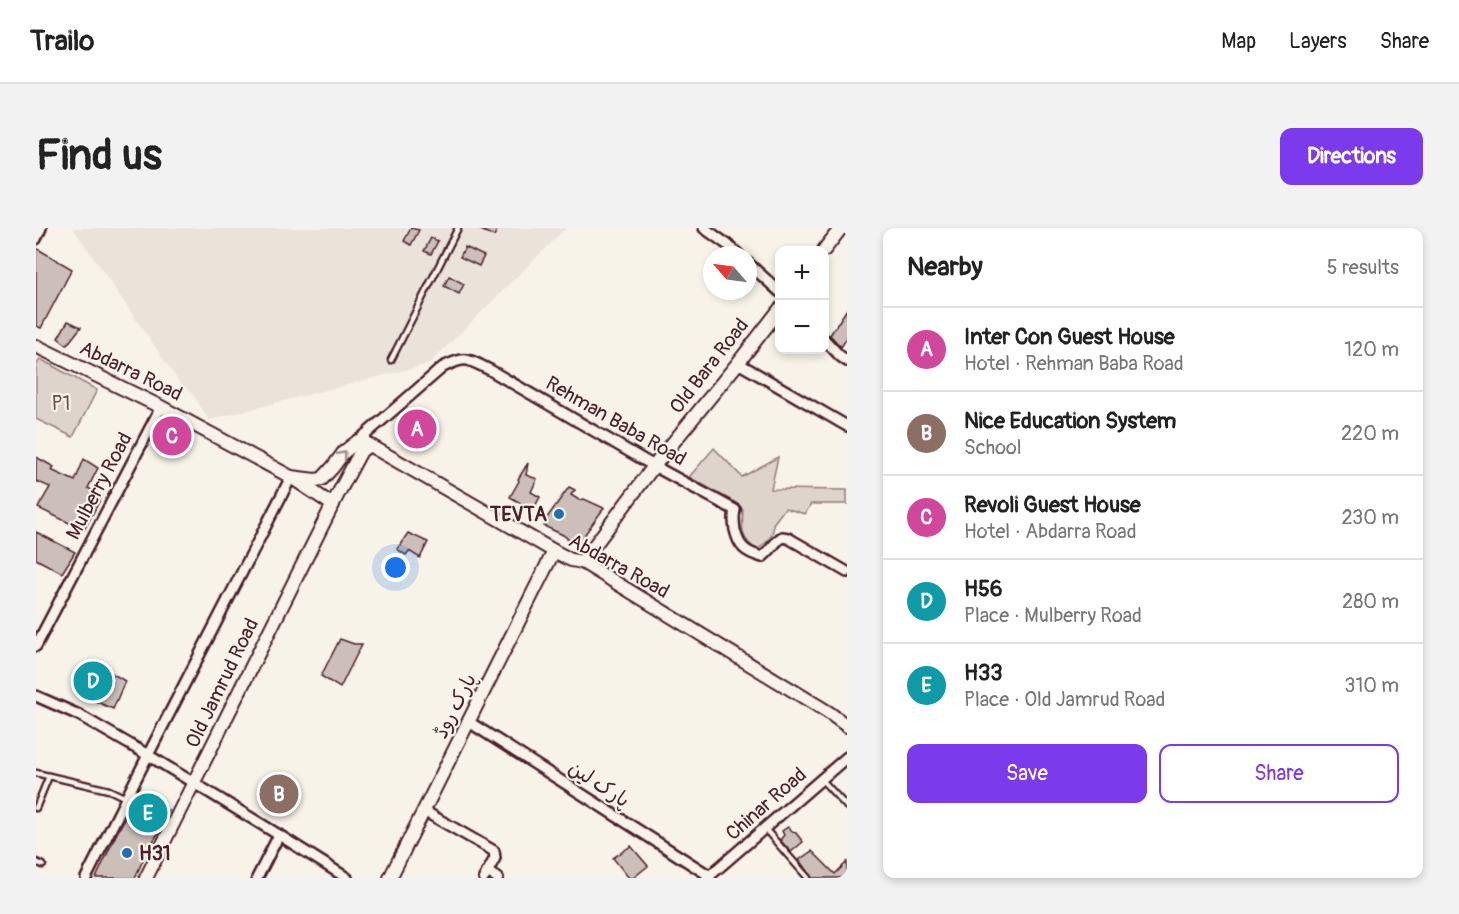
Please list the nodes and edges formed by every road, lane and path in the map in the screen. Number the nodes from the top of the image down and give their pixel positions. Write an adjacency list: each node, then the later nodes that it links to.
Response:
1 (41, 228): 5 (street)
2 (458, 228): 13 (lane)
3 (704, 228): 6 (street)
4 (841, 228): 7 (street)
5 (36, 239)
6 (729, 246)
7 (827, 246)
8 (757, 271): 9 (street)
9 (775, 287)
10 (775, 315): 15 (street, Old Bara Road)
11 (829, 344): 14 (street)
12 (37, 350): 16 (street, Abdarra Road)
13 (391, 360)
14 (847, 361)
15 (738, 363): 17 (street); 19 (street, Old Bara Road)
16 (161, 407): 20 (street, Abdarra Road); 26 (street, Mulberry Road)
17 (847, 426)
18 (364, 443): 19 (street, Rehman Baba Road); 21 (street, one-way to 18); 22 (street, Old Jamrud Road); 23 (street, Abdarra Road)
19 (654, 466): 24 (street, Old Bara Road); 25 (street, Rehman Baba Road)
20 (291, 477): 21 (street); 22 (street, Abdarra Road); 30 (street)
21 (322, 479): 22 (street)
22 (331, 499): 35 (street, Old Jamrud Road)
23 (554, 551): 24 (street, Abdarra Road); 28 (street, پارک روڈ)
24 (582, 562): 29 (street, Abdarra Road)
25 (847, 572)
26 (36, 646)
27 (36, 696): 30 (street)
28 (469, 722): 39 (street, پارک روڈ); 45 (street, پارک لین)
29 (847, 726)
30 (148, 755): 35 (street); 36 (street)
31 (847, 757): 34 (street, Chinar Road)
32 (36, 773): 33 (lane)
33 (49, 776): 36 (lane); 38 (lane)
34 (822, 780): 37 (lane); 40 (street, Chinar Road)
35 (194, 783): 41 (street); 47 (street, Old Jamrud Road)
36 (126, 798): 46 (street)
37 (847, 807)
38 (36, 808)
39 (424, 811): 44 (street); 50 (street, پارک روڈ)
40 (765, 829): 45 (street, Chinar Road); 52 (lane)
41 (279, 835): 48 (street); 49 (street)
42 (36, 862): 43 (lane)
43 (43, 865)
44 (486, 875): 51 (street)
45 (709, 877)
46 (86, 878)
47 (146, 878)
48 (257, 878)
49 (347, 878)
50 (390, 878)
51 (498, 878)
52 (808, 878)

